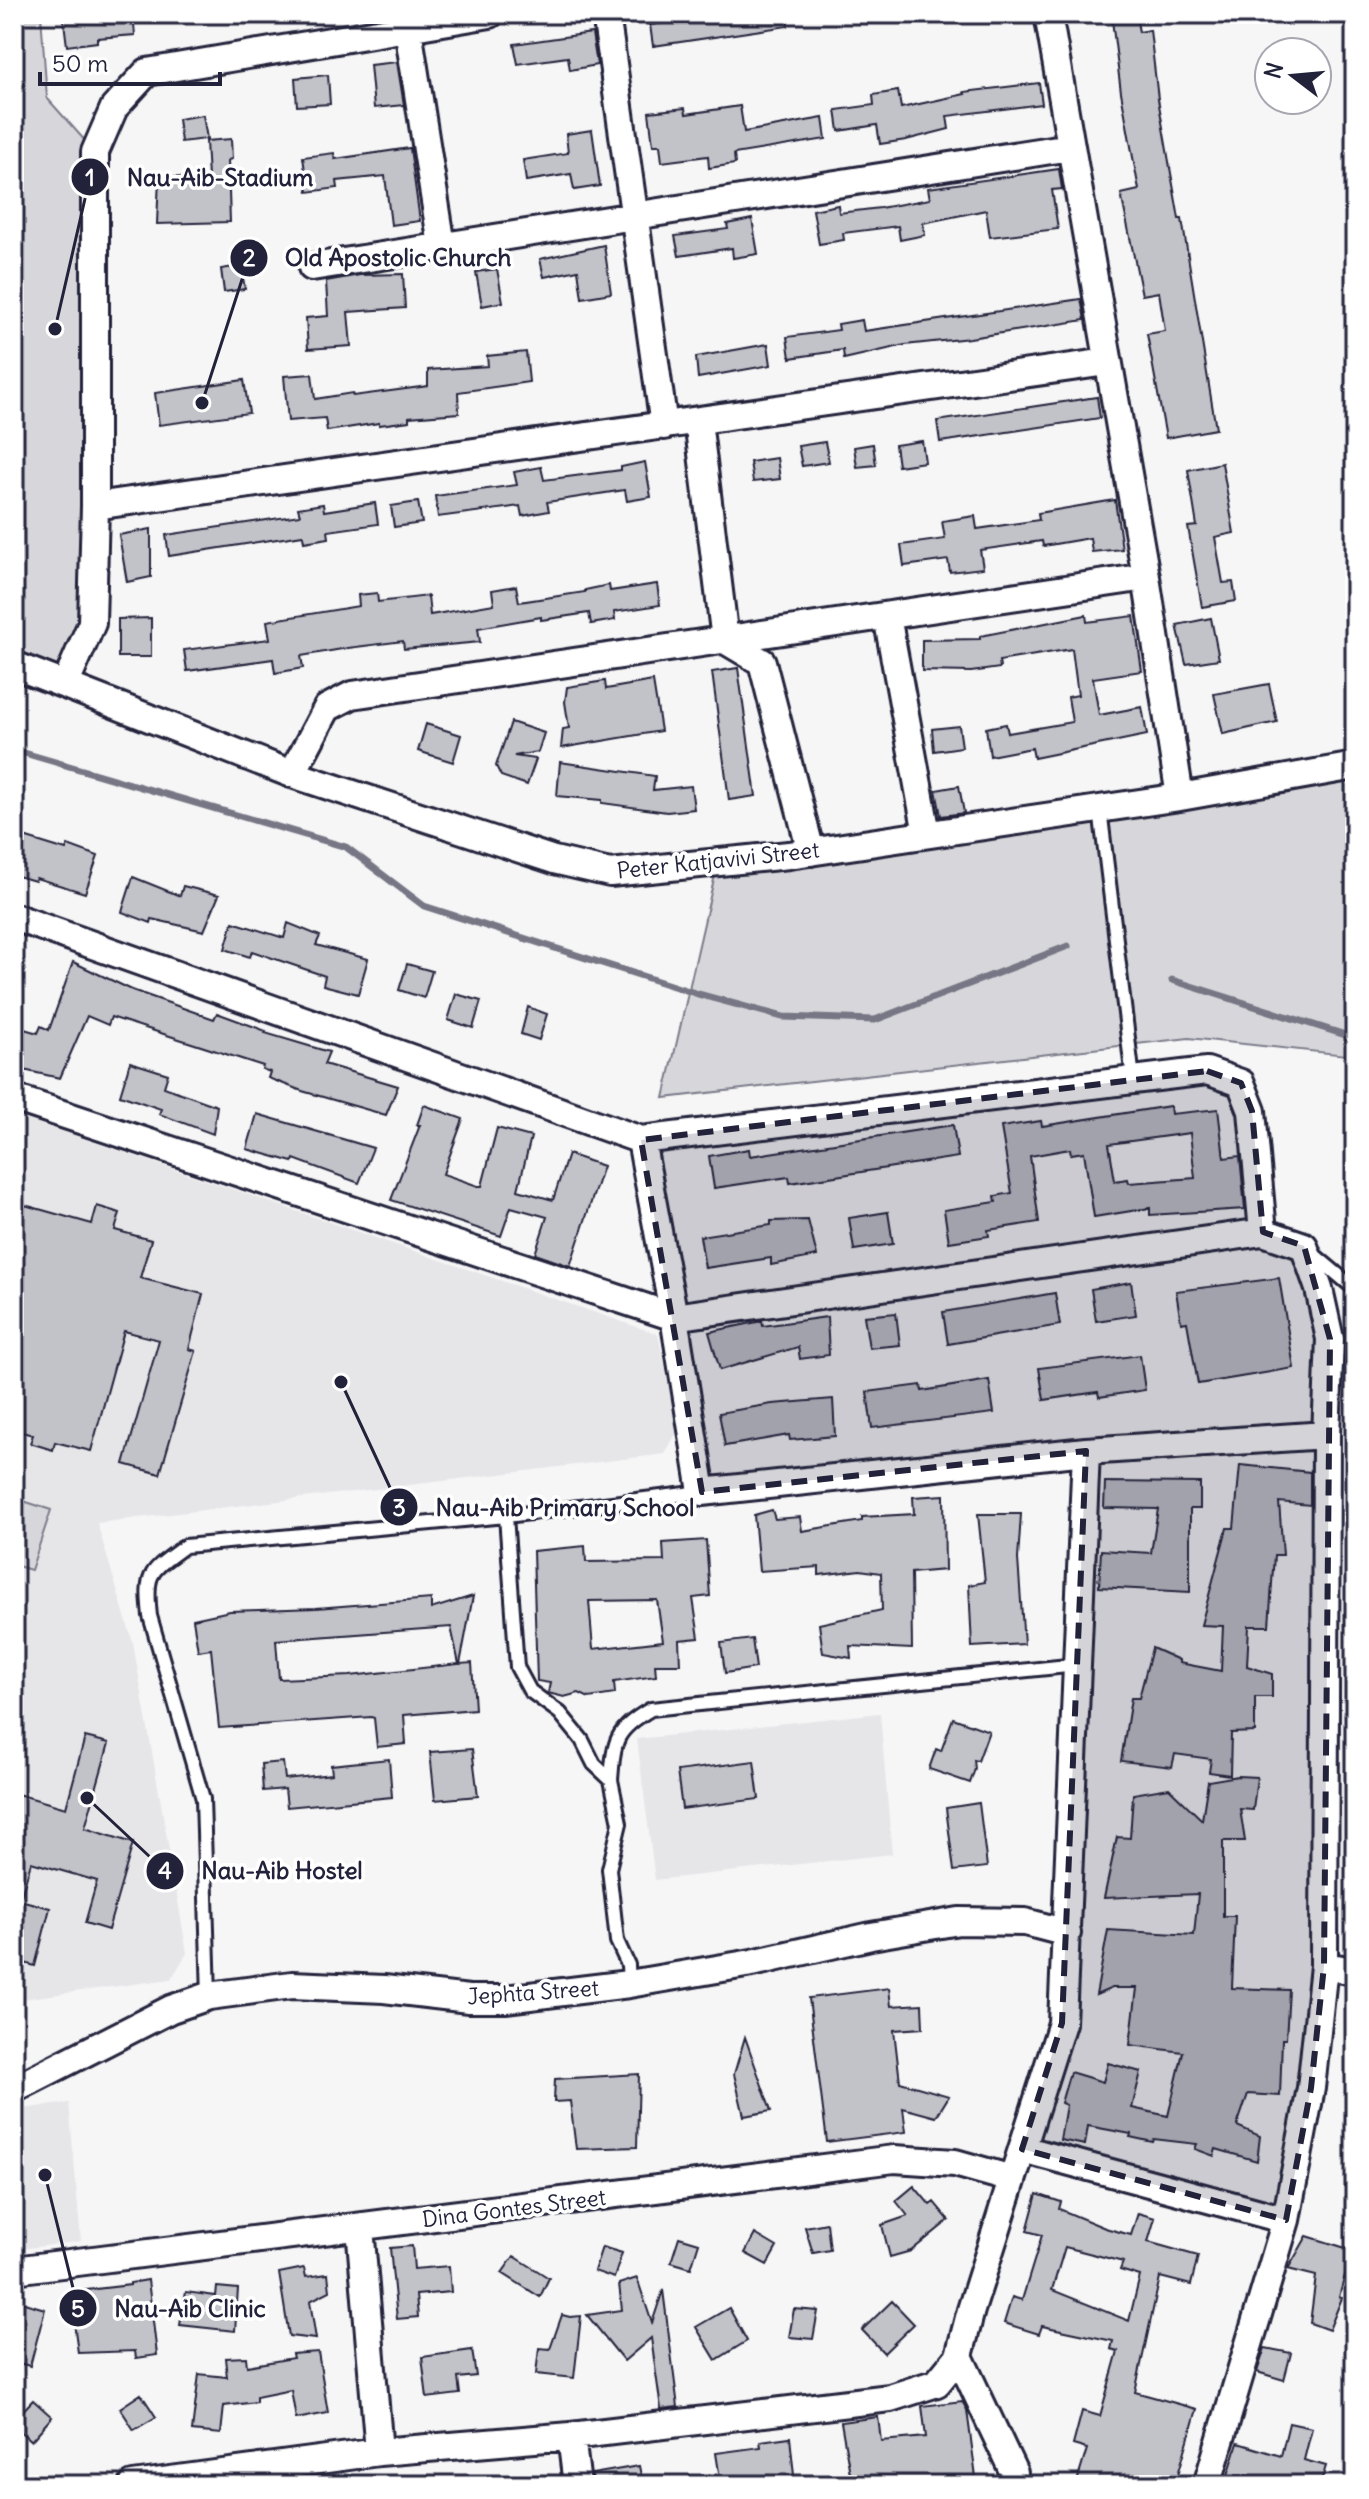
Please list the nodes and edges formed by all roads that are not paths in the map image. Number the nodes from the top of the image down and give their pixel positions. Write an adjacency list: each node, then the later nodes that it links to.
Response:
1 (490, 14): 4 (street)
2 (606, 14): 6 (street)
3 (1048, 14): 5 (street)
4 (408, 29): 7 (street); 12 (street)
5 (1070, 147): 6 (street); 9 (street)
6 (634, 214): 7 (street); 11 (street)
7 (442, 246): 8 (street)
8 (312, 267)
9 (1107, 362): 10 (street); 13 (street)
10 (698, 421): 11 (street); 15 (street)
11 (664, 426): 12 (street)
12 (95, 506): 17 (street)
13 (1146, 577): 14 (street); 20 (street)
14 (887, 616): 15 (street); 22 (street)
15 (725, 640): 19 (street); 23 (street)
16 (14, 665): 17 (street, Peter Katjavivi Street)
17 (66, 683): 19 (street, Peter Katjavivi Street)
18 (1355, 766): 20 (street, Peter Katjavivi Street)
19 (292, 774): 23 (street, Peter Katjavivi Street)
20 (1180, 797): 21 (street, Peter Katjavivi Street)
21 (1100, 809): 22 (street, Peter Katjavivi Street); 25 (lane)
22 (927, 834): 23 (street, Peter Katjavivi Street)
23 (811, 852)
24 (14, 917): 27 (street)
25 (1133, 1079): 27 (street); 28 (street)
26 (14, 1098): 31 (street)
27 (641, 1140): 31 (street)
28 (1263, 1232): 29 (street); 31 (street)
29 (1304, 1246): 30 (lane); 32 (street)
30 (1355, 1289)
31 (674, 1317): 34 (street)
32 (1326, 1435): 33 (street); 39 (street)
33 (1086, 1451): 34 (street); 36 (street)
34 (702, 1492): 35 (lane)
35 (506, 1516): 37 (lane); 42 (lane)
36 (1077, 1665): 37 (lane); 38 (street)
37 (611, 1780): 41 (lane)
38 (1067, 1933): 41 (street, Jephta Street); 44 (street)
39 (1324, 1966): 40 (street); 46 (street)
40 (1355, 1971)
41 (629, 1984): 42 (street, Jephta Street)
42 (209, 1996): 43 (street, Jephta Street)
43 (14, 2089)
44 (1022, 2149): 45 (street); 46 (street)
45 (1012, 2179): 47 (street, Dina Gontes Street); 49 (street)
46 (1286, 2220): 55 (street)
47 (360, 2227): 48 (street, Dina Gontes Street); 51 (street)
48 (14, 2270)
49 (959, 2356): 50 (street); 54 (street)
50 (571, 2436): 51 (street); 53 (street)
51 (379, 2452): 52 (street)
52 (133, 2485)
53 (577, 2485)
54 (1015, 2485)
55 (1207, 2485)

